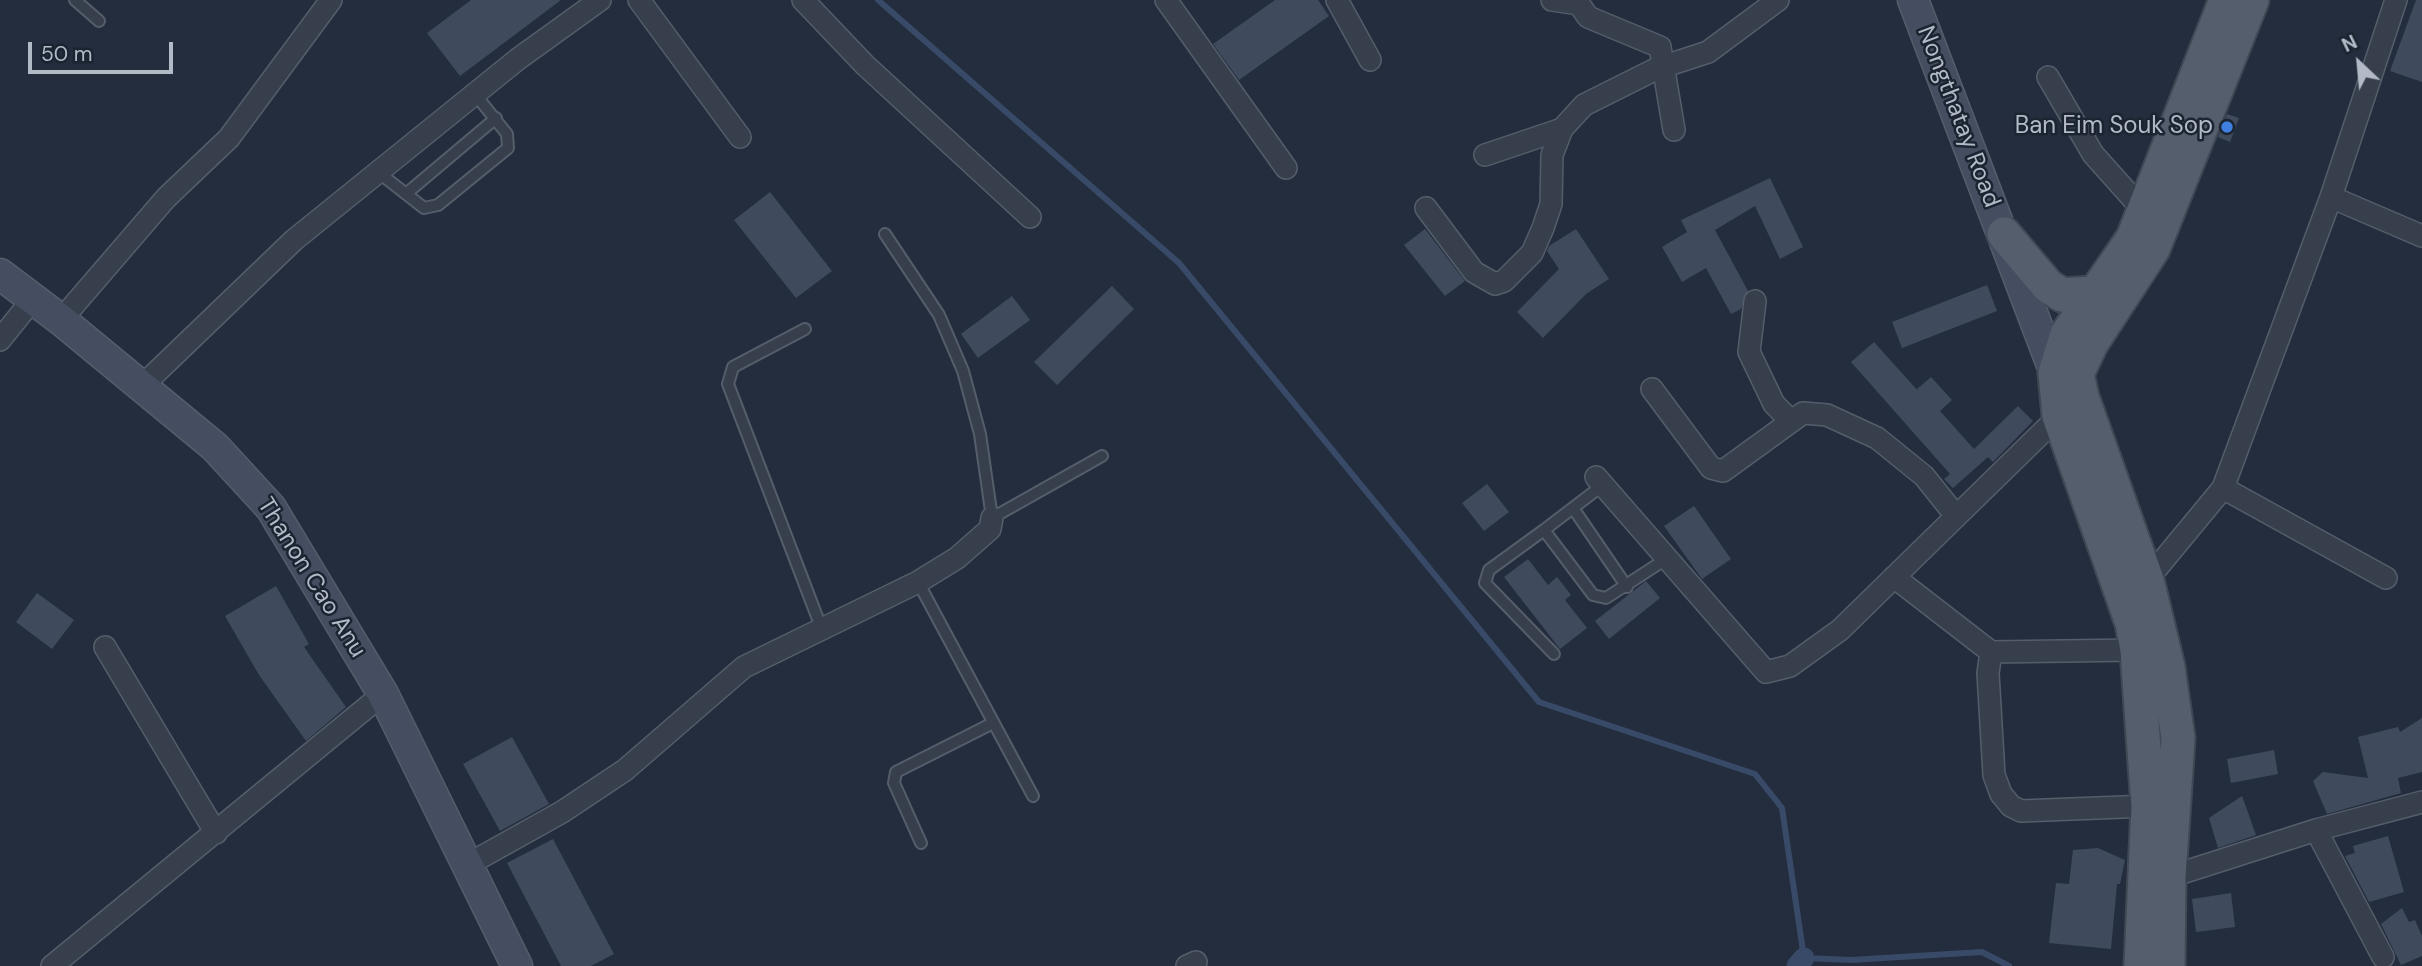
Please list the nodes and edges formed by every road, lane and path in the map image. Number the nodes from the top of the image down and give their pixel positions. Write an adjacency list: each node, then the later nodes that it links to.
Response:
1 (75, 0): 14 (lane)
2 (331, 0): 38 (street)
3 (600, 0): 18 (street)
4 (639, 0): 22 (street)
5 (803, 0): 30 (street)
6 (1166, 0): 24 (street)
7 (1337, 0): 15 (street)
8 (1552, 0): 16 (street)
9 (1778, 0): 16 (street)
10 (1913, 0): 32 (street, Nongthatay Road)
11 (2226, 0): 29 (main road)
12 (2252, 0): 40 (main road)
13 (2396, 0): 27 (street)
14 (99, 21)
15 (1370, 60)
16 (1664, 67): 20 (street); 21 (street)
17 (2048, 76): 29 (street)
18 (475, 94): 19 (lane); 25 (street)
19 (496, 118): 26 (lane); 26 (lane)
20 (1562, 129): 23 (street); 28 (street)
21 (1674, 130)
22 (740, 137)
23 (1485, 155)
24 (1286, 168)
25 (378, 172): 26 (lane); 43 (street)
26 (407, 193)
27 (2331, 197): 33 (street); 49 (street)
28 (1426, 208)
29 (2143, 210): 35 (main road)
30 (1030, 217)
31 (885, 234): 52 (lane)
32 (2004, 234): 35 (main road); 40 (street); 42 (street)
33 (2422, 236)
34 (0, 274): 36 (street, Thanon Cao Anu)
35 (2092, 293): 40 (main road)
36 (33, 299): 38 (street, Thanon Cao Anu); 41 (street)
37 (1755, 301): 46 (street)
38 (61, 320): 43 (street, Thanon Cao Anu)
39 (805, 329): 60 (lane)
40 (2079, 339): 42 (main road)
41 (0, 340)
42 (2066, 374): 45 (main road); 57 (main road)
43 (142, 386): 65 (street, Thanon Cao Anu)
44 (1652, 389): 46 (street)
45 (2059, 416): 51 (street); 62 (main road)
46 (1791, 421): 51 (street)
47 (1102, 456): 52 (lane)
48 (1599, 481): 50 (lane); 54 (street)
49 (2223, 488): 56 (street); 57 (street)
50 (1573, 508): 53 (lane); 59 (lane)
51 (1956, 516): 55 (street)
52 (992, 518): 58 (street)
53 (1544, 530): 59 (lane); 64 (lane)
54 (1666, 559): 55 (street); 59 (lane)
55 (1894, 577): 63 (street)
56 (2386, 578)
57 (2147, 580): 74 (main road)
58 (918, 582): 60 (street); 66 (lane)
59 (1627, 587)
60 (821, 627): 73 (street)
61 (105, 647): 71 (street)
62 (2137, 650): 63 (street); 69 (main road)
63 (1991, 652): 69 (street)
64 (1555, 654)
65 (383, 694): 71 (street); 73 (street, Thanon Cao Anu)
66 (993, 723): 67 (lane); 72 (lane)
67 (1033, 796)
68 (2422, 802): 70 (street)
69 (2148, 806): 75 (main road)
70 (2316, 830): 74 (street); 76 (street)
71 (216, 833): 77 (street)
72 (921, 844)
73 (467, 865): 78 (street, Thanon Cao Anu)
74 (2169, 877): 75 (main road)
75 (2155, 921): 79 (main road); 80 (main road)
76 (2383, 957)
77 (52, 966)
78 (517, 966)
79 (2141, 966)
80 (2168, 966)

